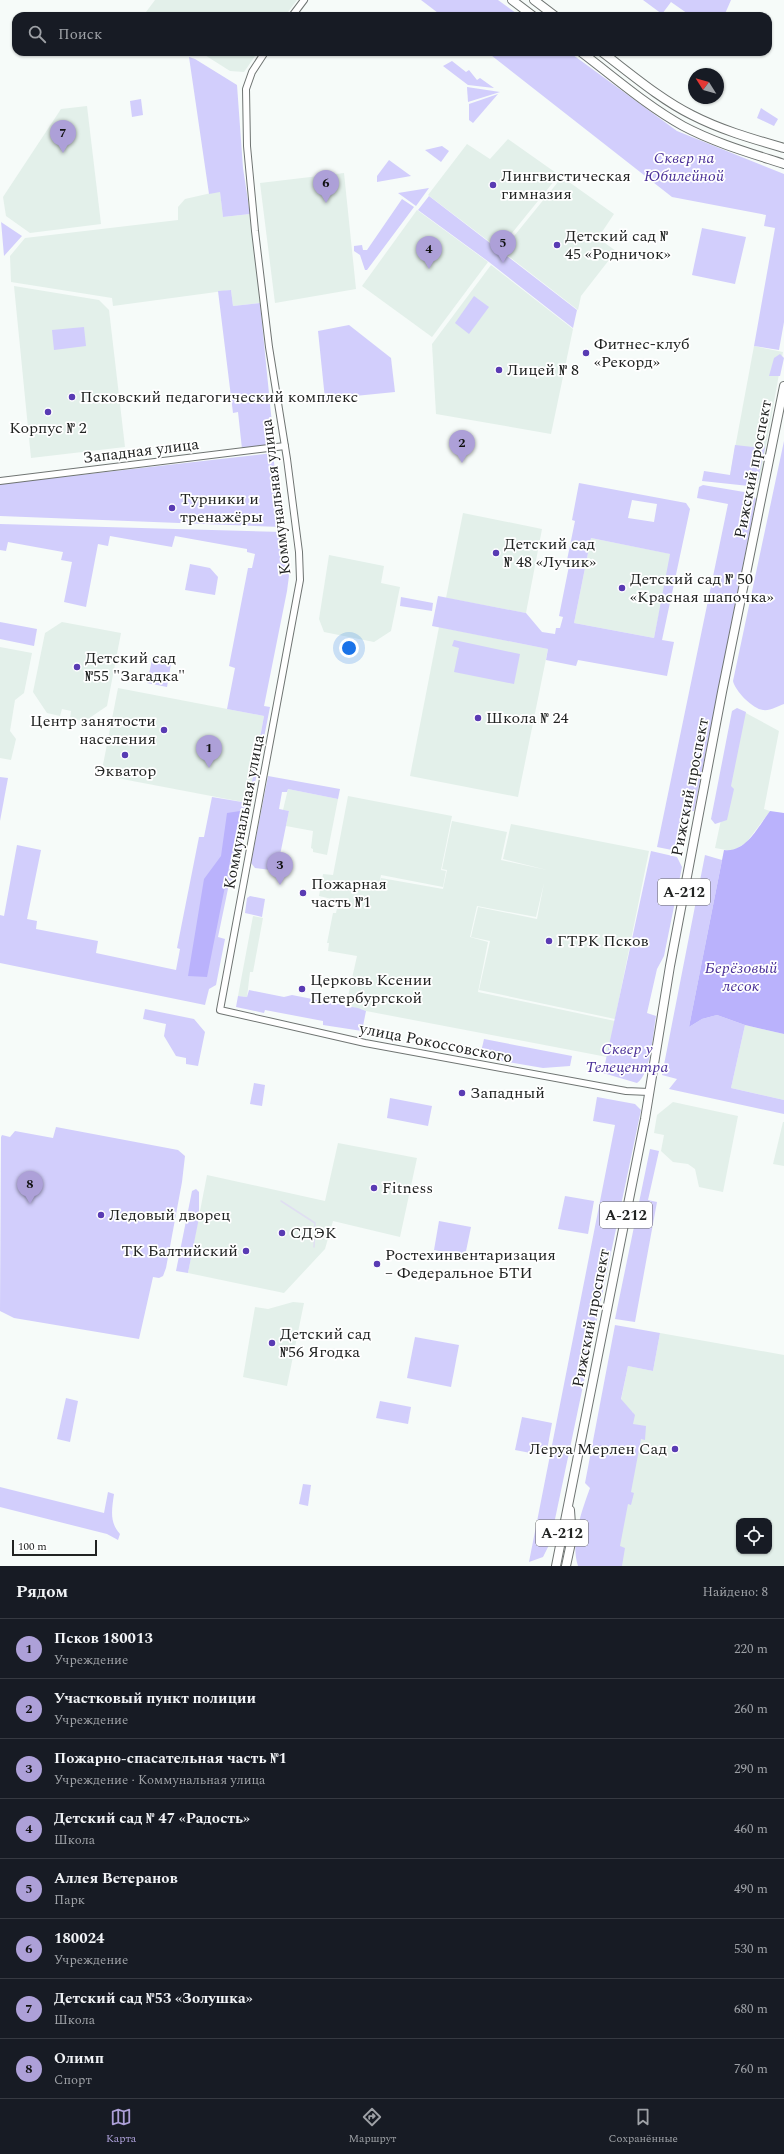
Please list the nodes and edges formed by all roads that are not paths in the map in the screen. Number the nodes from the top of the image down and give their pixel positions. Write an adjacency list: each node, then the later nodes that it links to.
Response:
1 (304, 0): 4 (main road)
2 (512, 0): 5 (highway)
3 (534, 0): 6 (highway)
4 (295, 12)
5 (528, 12)
6 (550, 12)
7 (262, 56): 13 (main road, Коммунальная улица)
8 (586, 56): 11 (highway)
9 (607, 56): 10 (highway)
10 (784, 148)
11 (784, 164)
12 (784, 386): 16 (highway, Рижский проспект / А-212)
13 (284, 446): 14 (main road, Западная улица); 15 (main road, Коммунальная улица)
14 (0, 481)
15 (220, 1010): 16 (main road, улица Рокоссовского)
16 (649, 1092): 17 (highway, Рижский проспект / А-212)
17 (570, 1501): 18 (highway, Рижский проспект / А-212); 19 (highway, Рижский проспект / А-212)
18 (556, 1566)
19 (566, 1566)

